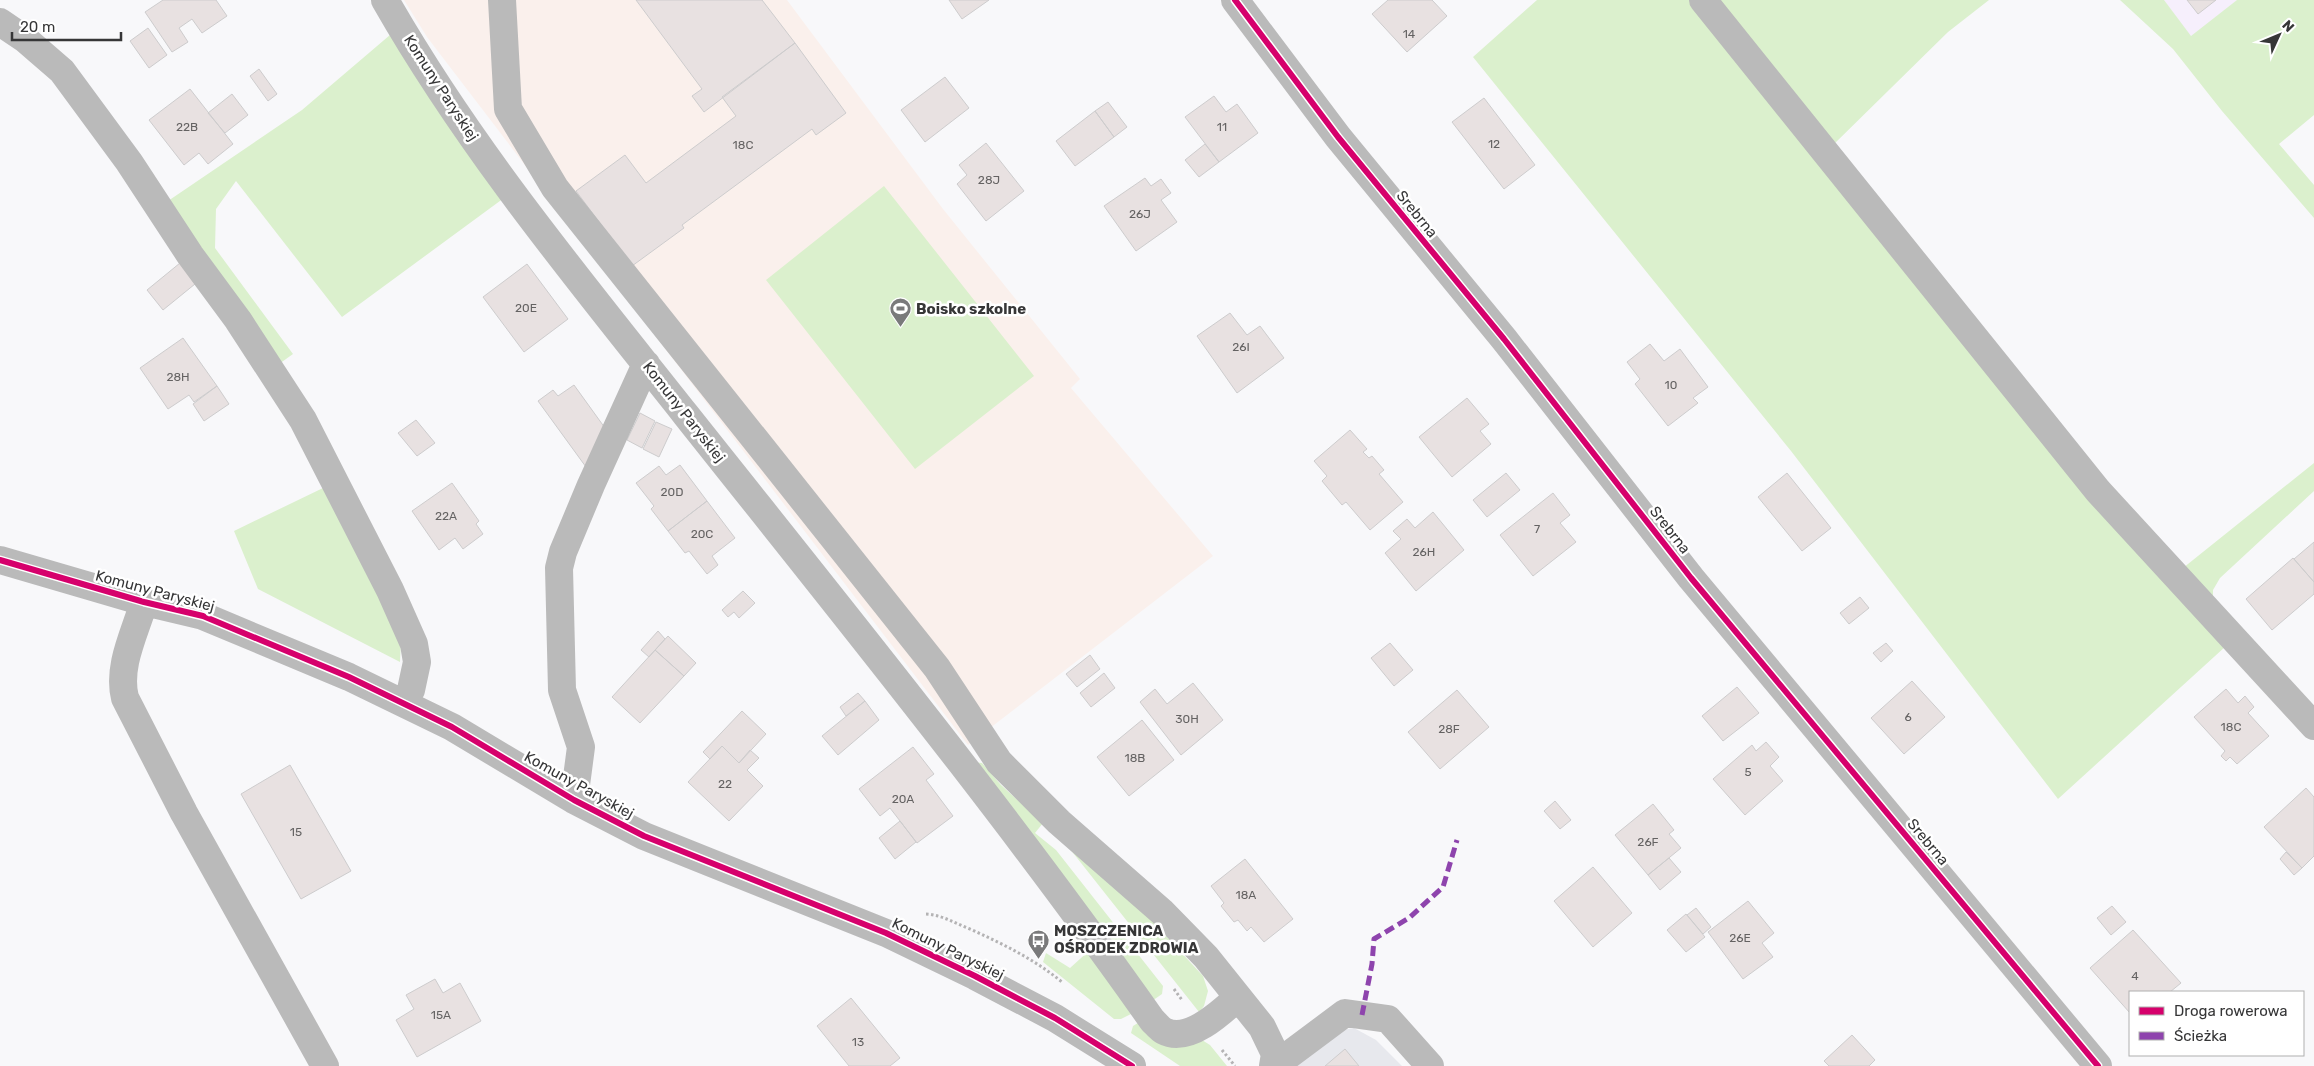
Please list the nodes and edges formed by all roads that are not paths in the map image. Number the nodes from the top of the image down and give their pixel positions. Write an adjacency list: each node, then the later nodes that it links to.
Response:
1 (385, 0): 6 (street, Komuny Paryskiej)
2 (502, 0): 12 (street)
3 (1234, 0): 17 (street, Srebrna)
4 (1703, 0): 10 (street)
5 (0, 22): 9 (street)
6 (646, 364): 11 (street); 12 (street, Komuny Paryskiej)
7 (0, 560): 8 (street, Komuny Paryskiej)
8 (144, 602): 9 (street, Komuny Paryskiej); 13 (street)
9 (404, 702): 11 (street, Komuny Paryskiej)
10 (2314, 726)
11 (574, 800): 14 (street, Komuny Paryskiej)
12 (1238, 997): 15 (street)
13 (325, 1066)
14 (1132, 1066)
15 (1274, 1066): 16 (street)
16 (1430, 1066)
17 (2098, 1066)

